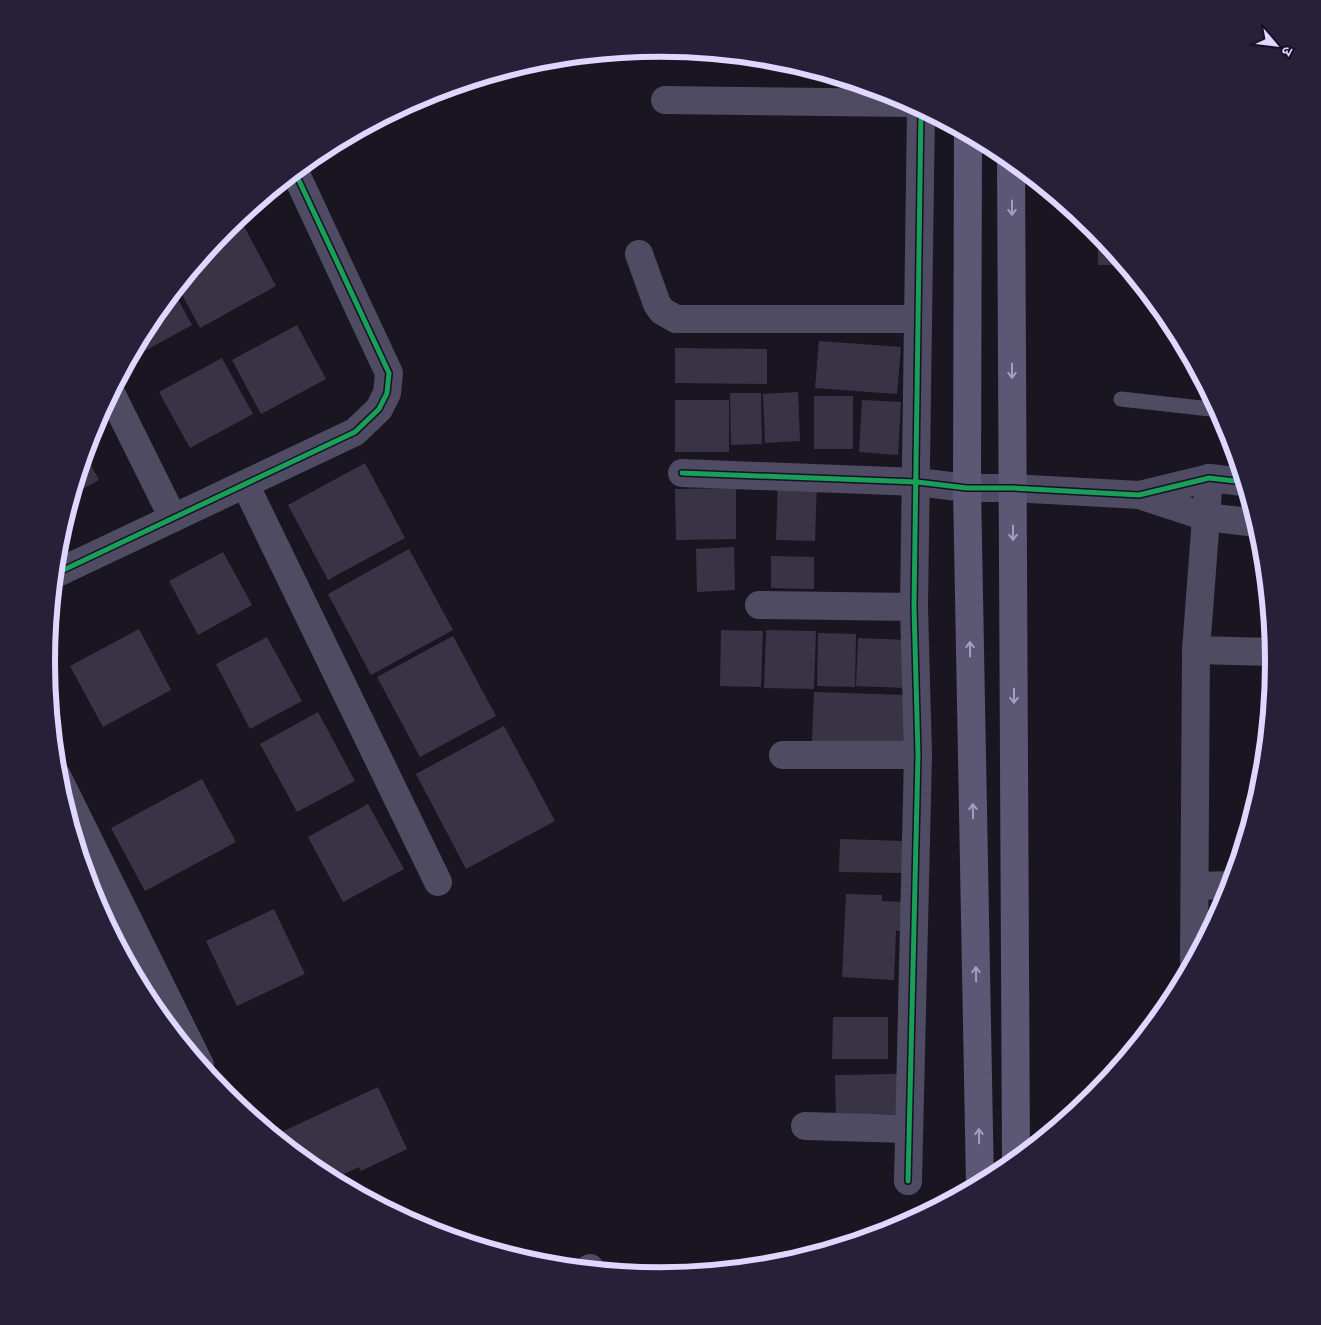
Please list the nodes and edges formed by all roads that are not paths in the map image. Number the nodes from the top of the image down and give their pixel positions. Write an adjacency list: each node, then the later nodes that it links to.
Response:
1 (665, 100): 2 (street)
2 (891, 103)
3 (921, 116): 8 (street)
4 (968, 141): 17 (main road)
5 (1011, 169): 18 (main road, one-way to 18)
6 (297, 178): 16 (street)
7 (639, 254): 8 (street)
8 (917, 319): 15 (street)
9 (1121, 399): 11 (lane)
10 (115, 400): 21 (street)
11 (1210, 409)
12 (682, 473): 15 (street)
13 (1209, 478): 14 (street); 19 (street); 20 (street)
14 (1238, 481)
15 (917, 482): 17 (street); 25 (street)
16 (245, 484): 21 (street); 31 (street)
17 (967, 488): 18 (street); 40 (main road, one-way to 17)
18 (1013, 488): 19 (street); 39 (main road, one-way to 39)
19 (1139, 495): 20 (street)
20 (1206, 517): 22 (street); 26 (street)
21 (173, 518): 23 (street)
22 (1249, 522)
23 (62, 571)
24 (759, 605): 25 (street)
25 (914, 607): 29 (street)
26 (1196, 650): 27 (street); 33 (street)
27 (1266, 652)
28 (783, 755): 29 (street)
29 (918, 755): 38 (street)
30 (80, 833): 34 (street)
31 (438, 882)
32 (1223, 885): 33 (street)
33 (1196, 886): 35 (street)
34 (110, 907): 36 (street)
35 (1194, 948)
36 (182, 1034)
37 (805, 1126): 38 (street)
38 (908, 1129): 41 (street)
39 (1016, 1152)
40 (980, 1177)
41 (908, 1181)

